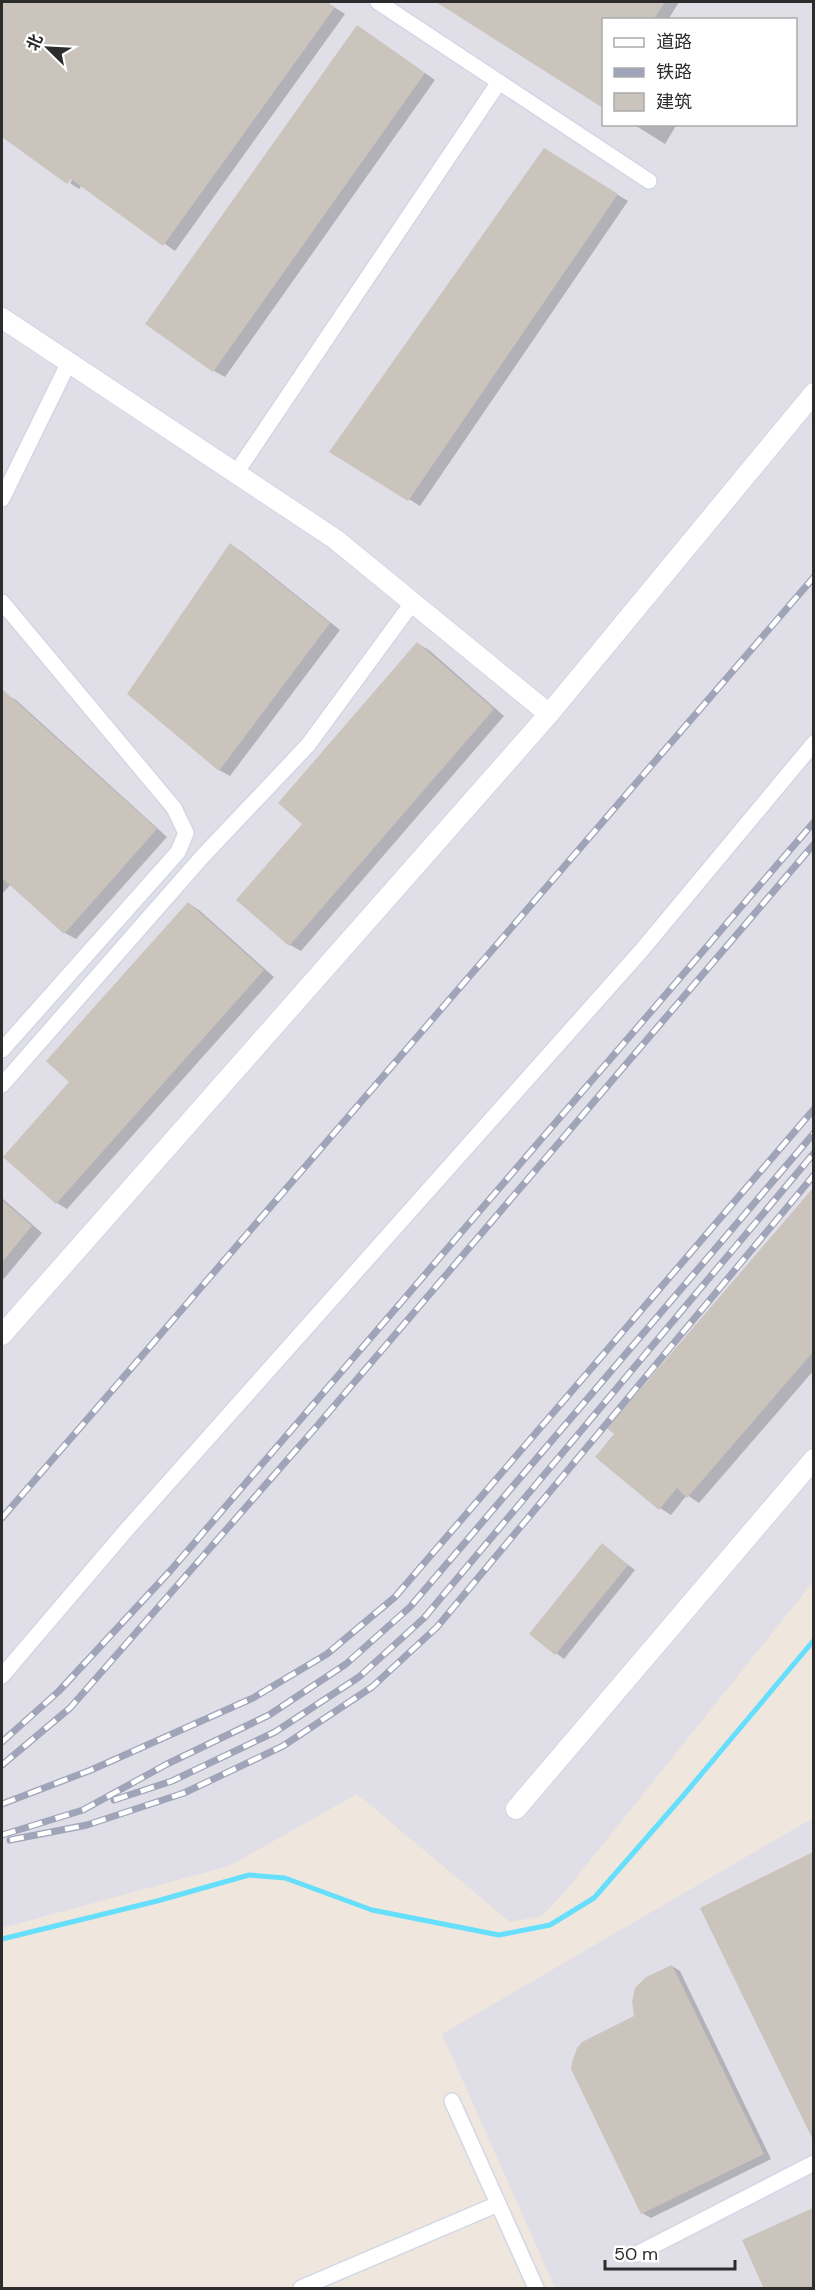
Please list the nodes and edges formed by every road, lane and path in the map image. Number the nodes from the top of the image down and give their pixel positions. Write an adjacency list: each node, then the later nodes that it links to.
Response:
1 (378, 2): 2 (street)
2 (499, 82): 3 (street); 7 (street)
3 (649, 181)
4 (2, 318): 5 (street)
5 (69, 362): 7 (street); 8 (street)
6 (813, 393): 11 (street)
7 (236, 473): 10 (street)
8 (2, 499)
9 (2, 602): 13 (street)
10 (413, 602): 11 (street); 14 (street)
11 (549, 714): 15 (street)
12 (813, 743): 17 (street)
13 (2, 1050)
14 (2, 1084)
15 (2, 1335)
16 (813, 1459): 18 (street)
17 (2, 1677)
18 (516, 1809)
19 (452, 2101): 21 (street)
20 (813, 2163): 22 (street)
21 (498, 2204): 23 (street); 24 (street)
22 (637, 2254)
23 (301, 2289)
24 (536, 2289)

